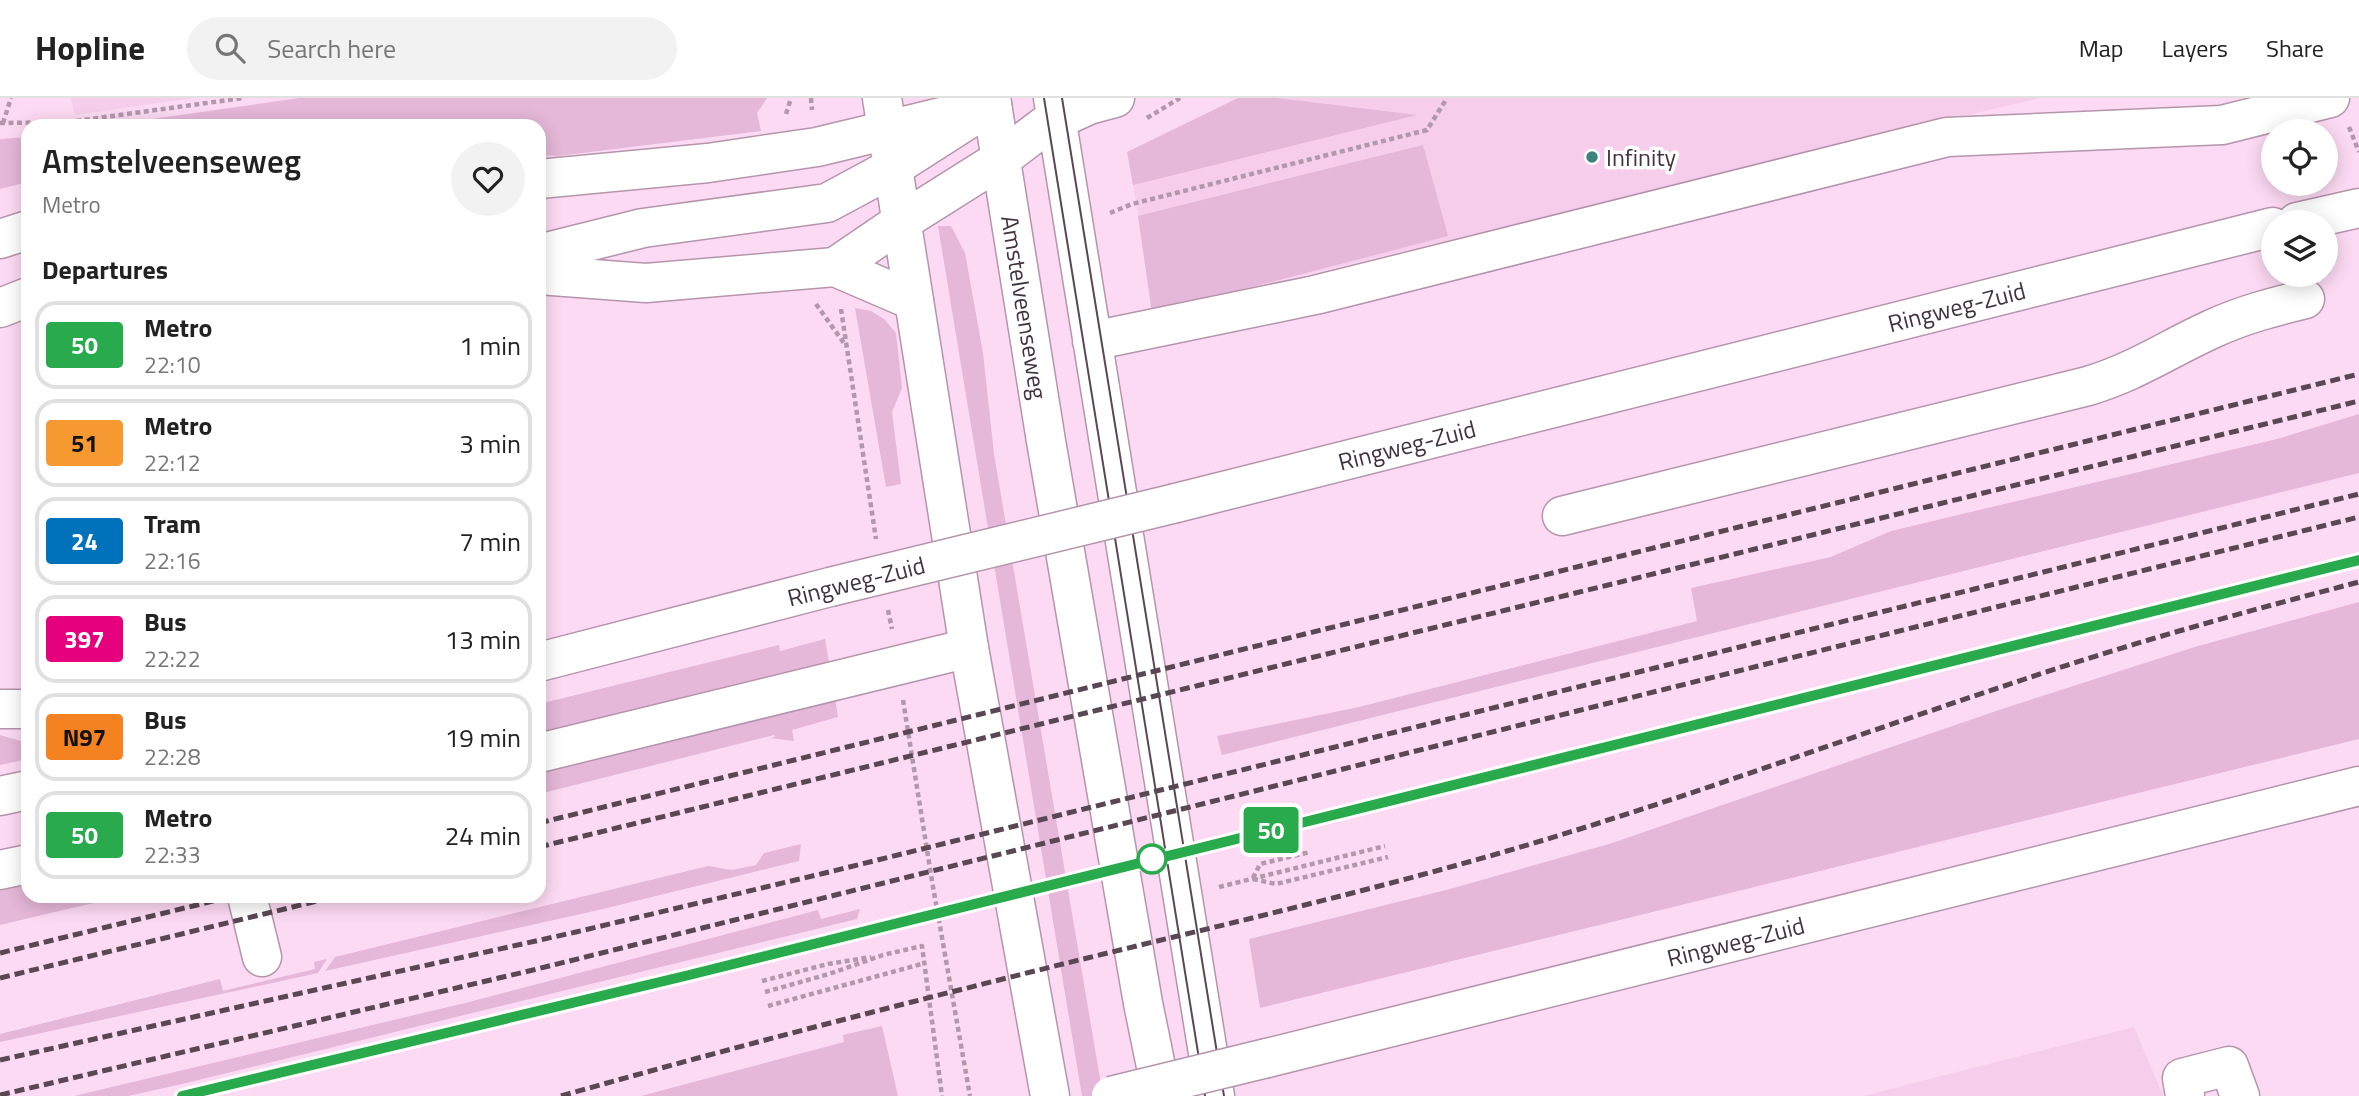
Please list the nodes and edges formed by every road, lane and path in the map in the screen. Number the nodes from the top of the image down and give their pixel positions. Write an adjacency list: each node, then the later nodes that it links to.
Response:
1 (11, 98): 10 (path)
2 (243, 98): 9 (path)
3 (1115, 98): 7 (main road)
4 (1447, 98): 16 (path)
5 (996, 100): 8 (main road); 12 (main road, Amstelveenseweg); 13 (main road)
6 (2321, 101): 29 (main road)
7 (1055, 109): 12 (main road); 29 (main road)
8 (884, 114): 13 (main road); 14 (main road)
9 (91, 119)
10 (2, 123): 11 (path)
11 (21, 123)
12 (1001, 159): 18 (main road); 60 (main road, Amstelveenseweg)
13 (892, 168): 18 (main road); 22 (main road)
14 (546, 178)
15 (2356, 209): 17 (main road)
16 (1109, 213)
17 (2338, 213)
18 (901, 222): 23 (main road); 27 (main road)
19 (2261, 231): 34 (main road, Ringweg-Zuid, bridge)
20 (21, 232): 21 (main road)
21 (0, 239)
22 (546, 252)
23 (835, 267): 24 (main road); 27 (main road); 31 (path)
24 (546, 276)
25 (2305, 299): 30 (main road)
26 (21, 300): 28 (main road)
27 (914, 301): 33 (main road)
28 (0, 309)
29 (1092, 341): 61 (main road)
30 (1562, 516)
31 (878, 548)
32 (887, 601): 35 (path)
33 (969, 648): 35 (main road); 58 (main road)
34 (546, 660)
35 (898, 666): 38 (main road); 57 (path)
36 (0, 709): 37 (main road)
37 (21, 709)
38 (546, 751)
39 (2359, 786): 59 (main road, Ringweg-Zuid, bridge)
40 (21, 792): 41 (main road)
41 (0, 796)
42 (1385, 846): 47 (path)
43 (1310, 852): 47 (path)
44 (1388, 857): 47 (path)
45 (21, 866): 46 (main road)
46 (0, 870)
47 (1252, 879): 48 (path)
48 (1210, 889)
49 (249, 903): 51 (main road)
50 (883, 954): 52 (path); 53 (path); 54 (path)
51 (262, 957)
52 (925, 963): 55 (path); 56 (path)
53 (762, 981)
54 (765, 992)
55 (768, 1006)
56 (942, 1096)
57 (970, 1096)
58 (1050, 1096)
59 (1111, 1096)
60 (1162, 1096)
61 (1215, 1096)
62 (2185, 1096): 63 (main road)
63 (2240, 1096)

